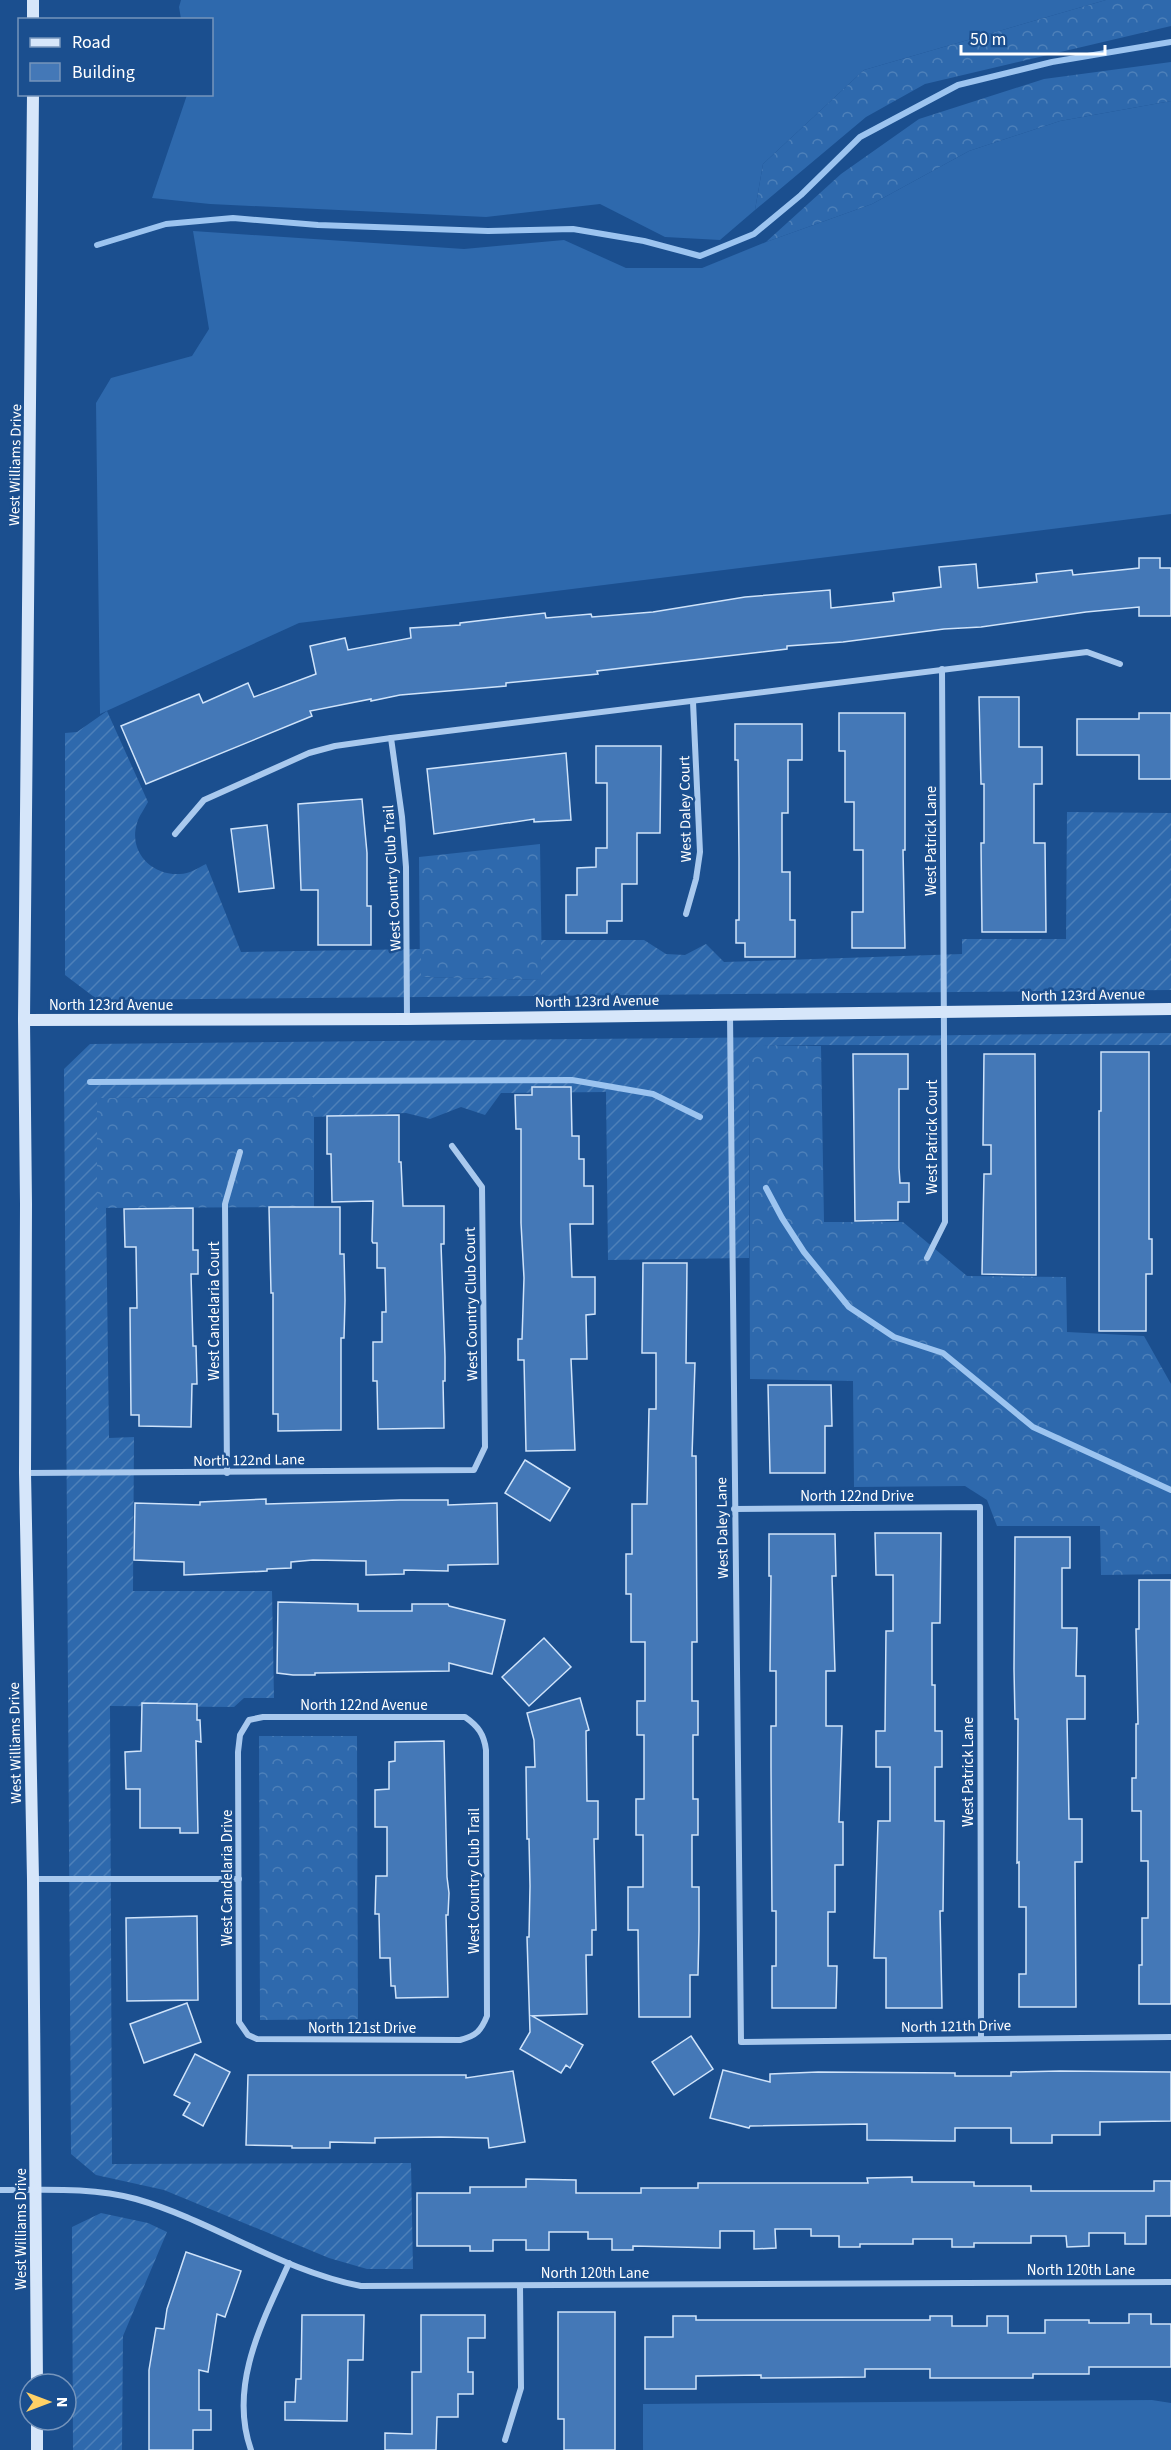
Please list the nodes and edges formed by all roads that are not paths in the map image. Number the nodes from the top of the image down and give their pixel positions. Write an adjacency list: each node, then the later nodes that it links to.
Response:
1 (33, 0): 2 (main road)
2 (33, 18)
3 (33, 96): 14 (main road, West Williams Drive)
4 (1120, 664): 5 (street)
5 (942, 669): 6 (street); 11 (street, West Patrick Lane)
6 (693, 702): 7 (street); 9 (street, West Daley Court)
7 (391, 738): 8 (street); 13 (street, West Country Club Trail)
8 (175, 834)
9 (686, 915)
10 (1171, 1009): 11 (main road, North 123rd Avenue)
11 (944, 1012): 12 (main road, North 123rd Avenue); 17 (street, West Patrick Court)
12 (730, 1014): 13 (main road, North 123rd Avenue); 22 (street, West Daley Lane)
13 (407, 1019): 14 (main road, North 123rd Avenue)
14 (24, 1020): 19 (main road, West Williams Drive)
15 (452, 1146): 18 (street, West Country Club Court)
16 (240, 1152): 20 (street, West Candelaria Court)
17 (927, 1258)
18 (474, 1470): 20 (street, North 122nd Lane)
19 (25, 1473): 20 (street, North 122nd Lane); 25 (main road, West Williams Drive)
20 (227, 1473)
21 (980, 1507): 22 (street, North 122nd Drive); 29 (street, West Patrick Lane)
22 (734, 1509): 31 (street, West Daley Lane)
23 (249, 1720): 24 (street, North 122nd Avenue); 26 (street, West Candelaria Drive)
24 (476, 1725): 28 (street, West Country Club Trail)
25 (33, 1879): 26 (street); 33 (main road, West Williams Drive)
26 (239, 1879): 27 (street, West Candelaria Drive)
27 (248, 2035): 28 (street, North 121st Drive)
28 (475, 2036)
29 (981, 2037): 30 (street, North 121th Drive); 31 (street, North 121th Drive)
30 (1171, 2037)
31 (741, 2042)
32 (0, 2190): 33 (street, North 120th Lane)
33 (36, 2190): 34 (street, North 120th Lane); 37 (main road, West Williams Drive)
34 (289, 2263): 36 (street, North 120th Lane); 41 (street)
35 (1171, 2282): 36 (street, North 120th Lane)
36 (520, 2286): 39 (street)
37 (37, 2372)
38 (37, 2432): 40 (main road)
39 (505, 2440)
40 (37, 2450)
41 (251, 2450)

